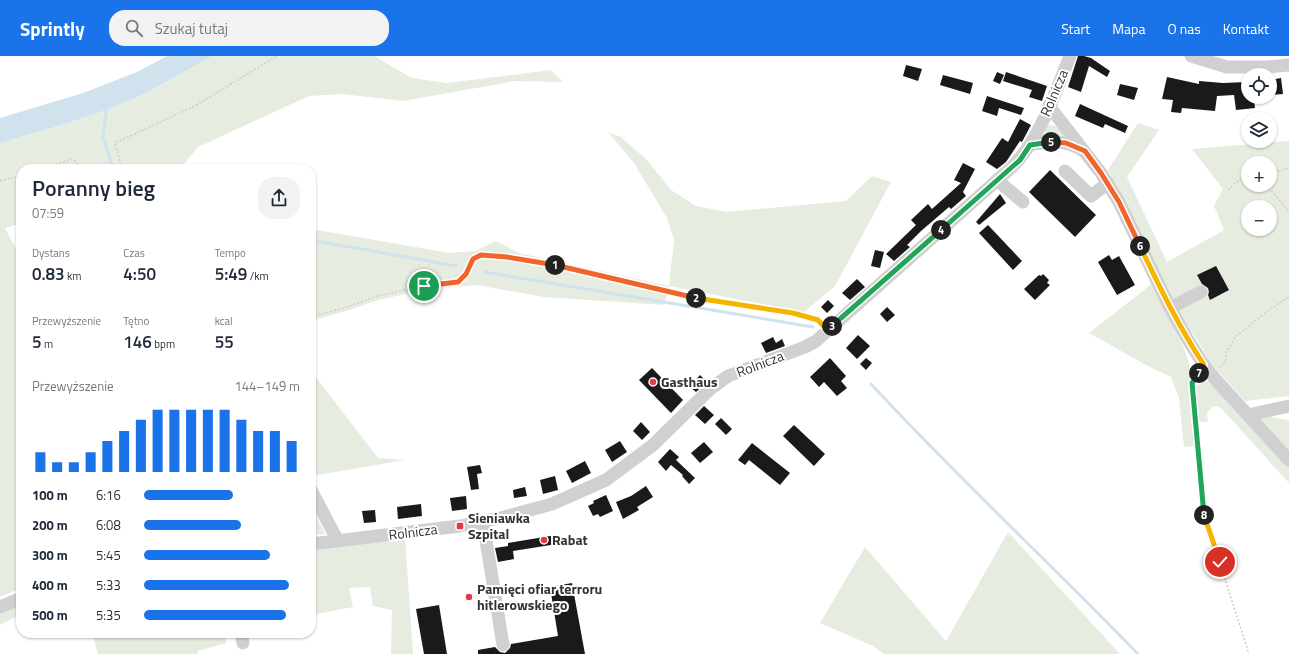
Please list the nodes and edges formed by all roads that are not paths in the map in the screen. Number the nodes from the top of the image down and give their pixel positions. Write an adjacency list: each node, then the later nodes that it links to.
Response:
1 (1070, 56): 4 (street, Rolnicza)
2 (1191, 56): 3 (street)
3 (1289, 65)
4 (1049, 106): 5 (street, Rolnicza); 6 (street)
5 (1030, 145): 6 (street); 8 (street, Rolnicza)
6 (1085, 151): 9 (street)
7 (1065, 172): 9 (street)
8 (997, 180): 10 (street); 17 (street, Rolnicza)
9 (1108, 183): 12 (street)
10 (1023, 202)
11 (1201, 292): 12 (street)
12 (1170, 308): 14 (street)
13 (1289, 406): 14 (street)
14 (1248, 415): 15 (street)
15 (1289, 460)
16 (316, 499): 18 (street)
17 (483, 522): 18 (street, Rolnicza); 22 (street)
18 (338, 541): 19 (street, Rolnicza)
19 (316, 543)
20 (16, 600): 21 (street)
21 (0, 607)
22 (503, 645)

